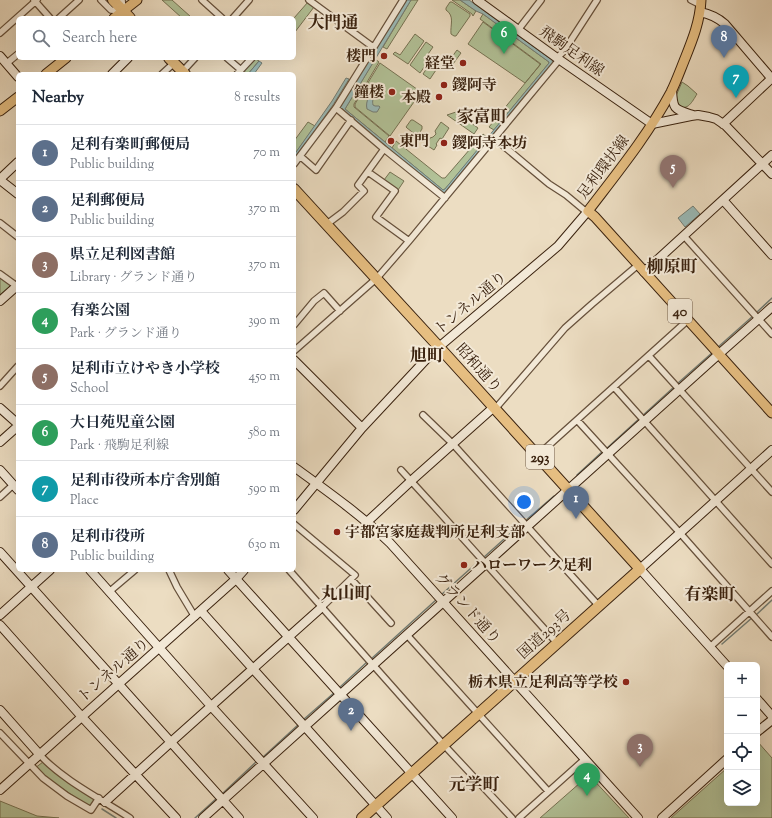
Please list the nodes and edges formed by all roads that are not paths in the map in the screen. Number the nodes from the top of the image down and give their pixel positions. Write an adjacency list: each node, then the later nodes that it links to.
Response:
1 (36, 0): 17 (street); 18 (street)
2 (79, 0): 19 (street)
3 (102, 0): 16 (street)
4 (113, 0): 16 (highway)
5 (122, 0): 16 (street)
6 (137, 0): 16 (main road)
7 (202, 0): 20 (street)
8 (249, 0): 21 (street)
9 (309, 0): 25 (street)
10 (402, 0): 25 (street)
11 (477, 0): 23 (street, 飛駒足利線)
12 (540, 0): 23 (street)
13 (597, 0): 28 (street)
14 (691, 0): 15 (street)
15 (701, 5): 43 (street); 44 (main road, 足利環状線)
16 (127, 14)
17 (19, 16)
18 (48, 16)
19 (60, 16)
20 (220, 16)
21 (235, 16)
22 (16, 18): 24 (street)
23 (518, 30): 28 (street, 飛駒足利線)
24 (0, 33)
25 (373, 48): 46 (street)
26 (0, 56): 35 (street)
27 (16, 56): 35 (street)
28 (558, 59): 50 (street, 飛駒足利線); 52 (street)
29 (64, 60): 36 (main road)
30 (126, 60): 37 (street)
31 (171, 60): 38 (street); 39 (highway)
32 (194, 60): 40 (street)
33 (229, 60): 41 (street)
34 (250, 60): 41 (street)
35 (7, 63): 42 (street)
36 (48, 72)
37 (114, 72)
38 (163, 72)
39 (183, 72)
40 (185, 72)
41 (239, 72)
42 (16, 74)
43 (772, 78): 51 (street)
44 (672, 90): 48 (street); 50 (main road, 足利環状線)
45 (16, 99): 47 (main road)
46 (336, 108): 49 (street); 55 (street)
47 (0, 111)
48 (694, 116): 50 (street); 51 (street)
49 (351, 120): 53 (street); 55 (street)
50 (652, 124): 66 (main road, 足利環状線)
51 (723, 124): 58 (street)
52 (494, 138): 64 (street); 66 (street)
53 (384, 149): 59 (street); 64 (street)
54 (772, 155): 58 (street)
55 (300, 156): 56 (street)
56 (296, 161)
57 (16, 164): 61 (street)
58 (763, 164): 60 (street); 65 (street)
59 (368, 172): 68 (street); 71 (street)
60 (772, 174)
61 (0, 180): 63 (street)
62 (296, 191): 68 (highway, 昭和通り / 293)
63 (16, 192)
64 (444, 198): 71 (street)
65 (723, 200): 70 (street); 72 (street)
66 (588, 211): 73 (main road, 足利環状線 / 40); 86 (street, トンネル通り)
67 (0, 223): 69 (street)
68 (327, 224): 76 (highway, 昭和通り / 293)
69 (16, 235)
70 (684, 236): 74 (street); 82 (street)
71 (409, 241): 76 (street)
72 (772, 255)
73 (638, 265): 74 (main road, 足利環状線 / 40); 96 (street)
74 (644, 272): 83 (main road, 足利環状線 / 40)
75 (0, 274): 77 (street)
76 (377, 278): 81 (street); 86 (highway, 昭和通り / 293)
77 (16, 285)
78 (16, 288): 79 (street)
79 (0, 301)
80 (772, 307): 82 (street)
81 (340, 311): 84 (street); 87 (street)
82 (758, 319): 85 (street); 88 (street)
83 (688, 320): 88 (main road, 足利環状線 / 40); 89 (street)
84 (296, 323)
85 (772, 334)
86 (439, 347): 96 (highway, 昭和通り / 293); 103 (street, トンネル通り)
87 (296, 350)
88 (719, 354): 94 (street); 97 (main road, 足利環状線 / 40)
89 (649, 356): 93 (street); 94 (street)
90 (296, 362): 103 (street)
91 (16, 368): 92 (street)
92 (0, 386)
93 (614, 387): 99 (street); 100 (street)
94 (680, 389): 100 (street); 110 (street)
95 (0, 408): 101 (street)
96 (494, 408): 105 (street); 108 (highway, 昭和通り / 293)
97 (772, 413)
98 (423, 414): 105 (street)
99 (577, 420): 107 (street); 108 (street)
100 (644, 421): 107 (street); 119 (street)
101 (16, 423)
102 (16, 427): 104 (street)
103 (362, 428): 114 (street, トンネル通り)
104 (0, 442)
105 (452, 443): 113 (street); 123 (street)
106 (772, 450): 110 (street)
107 (608, 454): 116 (street); 124 (street)
108 (538, 455): 116 (highway, 昭和通り / 293)
109 (296, 469): 114 (street, グランド通り)
110 (751, 469): 117 (street); 119 (street)
111 (0, 470): 115 (street)
112 (401, 470): 113 (street)
113 (411, 481): 121 (street); 126 (street)
114 (316, 483): 120 (street, トンネル通り); 121 (street, グランド通り)
115 (16, 487): 118 (street)
116 (568, 490): 123 (street); 128 (highway, 昭和通り / 293)
117 (772, 492)
118 (0, 497)
119 (716, 501): 124 (street); 127 (street)
120 (296, 508)
121 (368, 522): 143 (street, グランド通り)
122 (296, 526): 139 (street)
123 (528, 527): 126 (street); 144 (street)
124 (680, 533): 128 (street); 146 (street)
125 (0, 552): 129 (street)
126 (486, 564): 143 (street); 154 (street)
127 (772, 564)
128 (640, 569): 144 (highway, 国道293号); 155 (street)
129 (16, 570)
130 (18, 572): 140 (street)
131 (48, 572): 140 (street)
132 (92, 572): 142 (street)
133 (133, 572): 142 (street)
134 (170, 572): 147 (street)
135 (230, 572): 138 (street)
136 (242, 572): 138 (street, トンネル通り)
137 (291, 572): 145 (street)
138 (236, 579): 147 (street, トンネル通り); 152 (street)
139 (351, 579): 145 (street); 149 (street)
140 (31, 587): 148 (street); 161 (street)
141 (772, 591): 146 (street)
142 (109, 592): 156 (street)
143 (444, 602): 151 (street); 160 (street, グランド通り)
144 (598, 605): 154 (highway, 国道293号)
145 (322, 607): 152 (street); 158 (street)
146 (749, 612): 153 (street); 155 (street)
147 (198, 614): 156 (street, トンネル通り); 159 (street)
148 (0, 615)
149 (391, 623)
150 (0, 625): 168 (street)
151 (407, 635): 158 (street); 166 (street)
152 (288, 637): 159 (street); 162 (street)
153 (772, 637)
154 (557, 643): 160 (highway, 国道293号)
155 (710, 646): 157 (street)
156 (160, 648): 161 (street, トンネル通り); 164 (street)
157 (724, 662)
158 (374, 665): 162 (street); 174 (street)
159 (253, 669): 164 (street); 170 (street)
160 (515, 681): 166 (highway, 国道293号); 176 (street, グランド通り)
161 (119, 684): 168 (street, トンネル通り); 173 (street)
162 (340, 694): 170 (street); 180 (street)
163 (760, 702): 167 (street)
164 (211, 706): 173 (street); 179 (street)
165 (0, 710): 175 (street)
166 (478, 714): 174 (highway, 国道293号); 183 (street)
167 (772, 716)
168 (82, 717): 175 (street, トンネル通り); 181 (street)
169 (772, 720): 171 (street)
170 (305, 727): 179 (street); 186 (street)
171 (760, 730)
172 (0, 733): 178 (street)
173 (171, 742): 181 (street); 185 (street)
174 (444, 745): 180 (highway, 国道293号); 195 (street)
175 (40, 755): 178 (street, トンネル通り); 184 (street)
176 (585, 759): 183 (street); 197 (street, グランド通り)
177 (724, 762): 198 (street)
178 (29, 764): 182 (street, トンネル通り); 184 (street)
179 (263, 764): 185 (street); 191 (street)
180 (412, 773): 186 (highway, 国道293号); 194 (street)
181 (136, 775): 184 (street); 188 (street)
182 (1, 787)
183 (548, 791): 196 (street)
184 (102, 800): 187 (street)
185 (223, 800): 189 (street); 190 (street)
186 (376, 806): 192 (highway, 国道293号); 193 (street)
187 (130, 818)
188 (176, 818)
189 (203, 818)
190 (239, 818)
191 (313, 818)
192 (362, 818)
193 (387, 818)
194 (452, 818)
195 (512, 818)
196 (519, 818)
197 (638, 818)
198 (662, 818)

